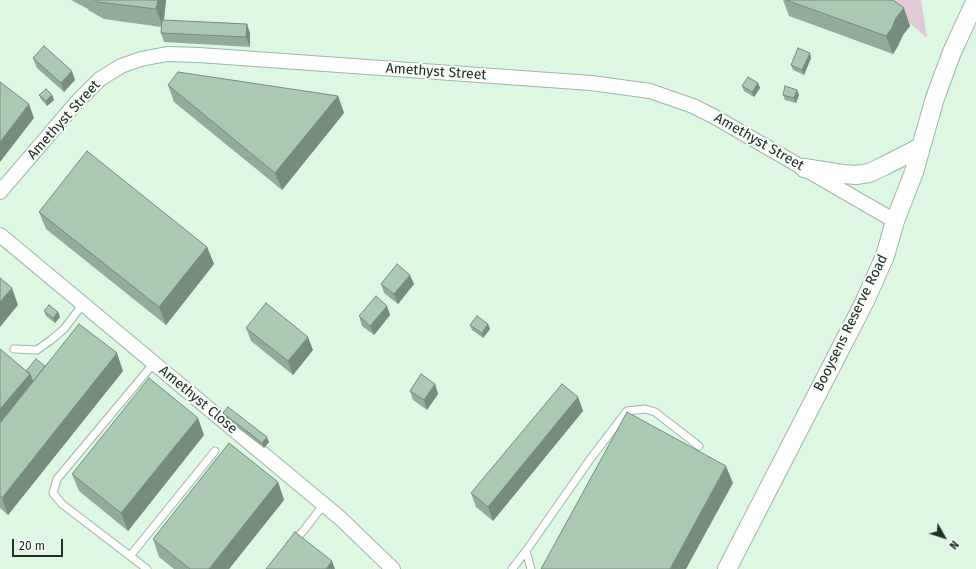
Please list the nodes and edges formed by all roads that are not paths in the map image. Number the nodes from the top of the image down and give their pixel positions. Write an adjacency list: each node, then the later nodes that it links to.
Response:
1 (976, 0): 2 (street, Booysens Reserve Road)
2 (921, 147): 3 (street); 5 (street, Booysens Reserve Road)
3 (804, 168): 4 (street, Amethyst Street); 5 (street, Amethyst Street)
4 (0, 192)
5 (895, 221): 20 (street, Booysens Reserve Road)
6 (0, 236): 7 (street, Amethyst Close)
7 (83, 304): 8 (lane); 9 (street, Amethyst Close)
8 (14, 349)
9 (154, 363): 12 (street, Amethyst Close); 15 (lane)
10 (699, 446): 14 (lane)
11 (215, 451): 15 (lane)
12 (324, 504): 13 (lane); 17 (street, Amethyst Close)
13 (288, 547)
14 (526, 551): 18 (lane); 19 (lane)
15 (130, 556): 16 (lane)
16 (147, 569)
17 (393, 569)
18 (512, 569)
19 (531, 569)
20 (727, 569)

